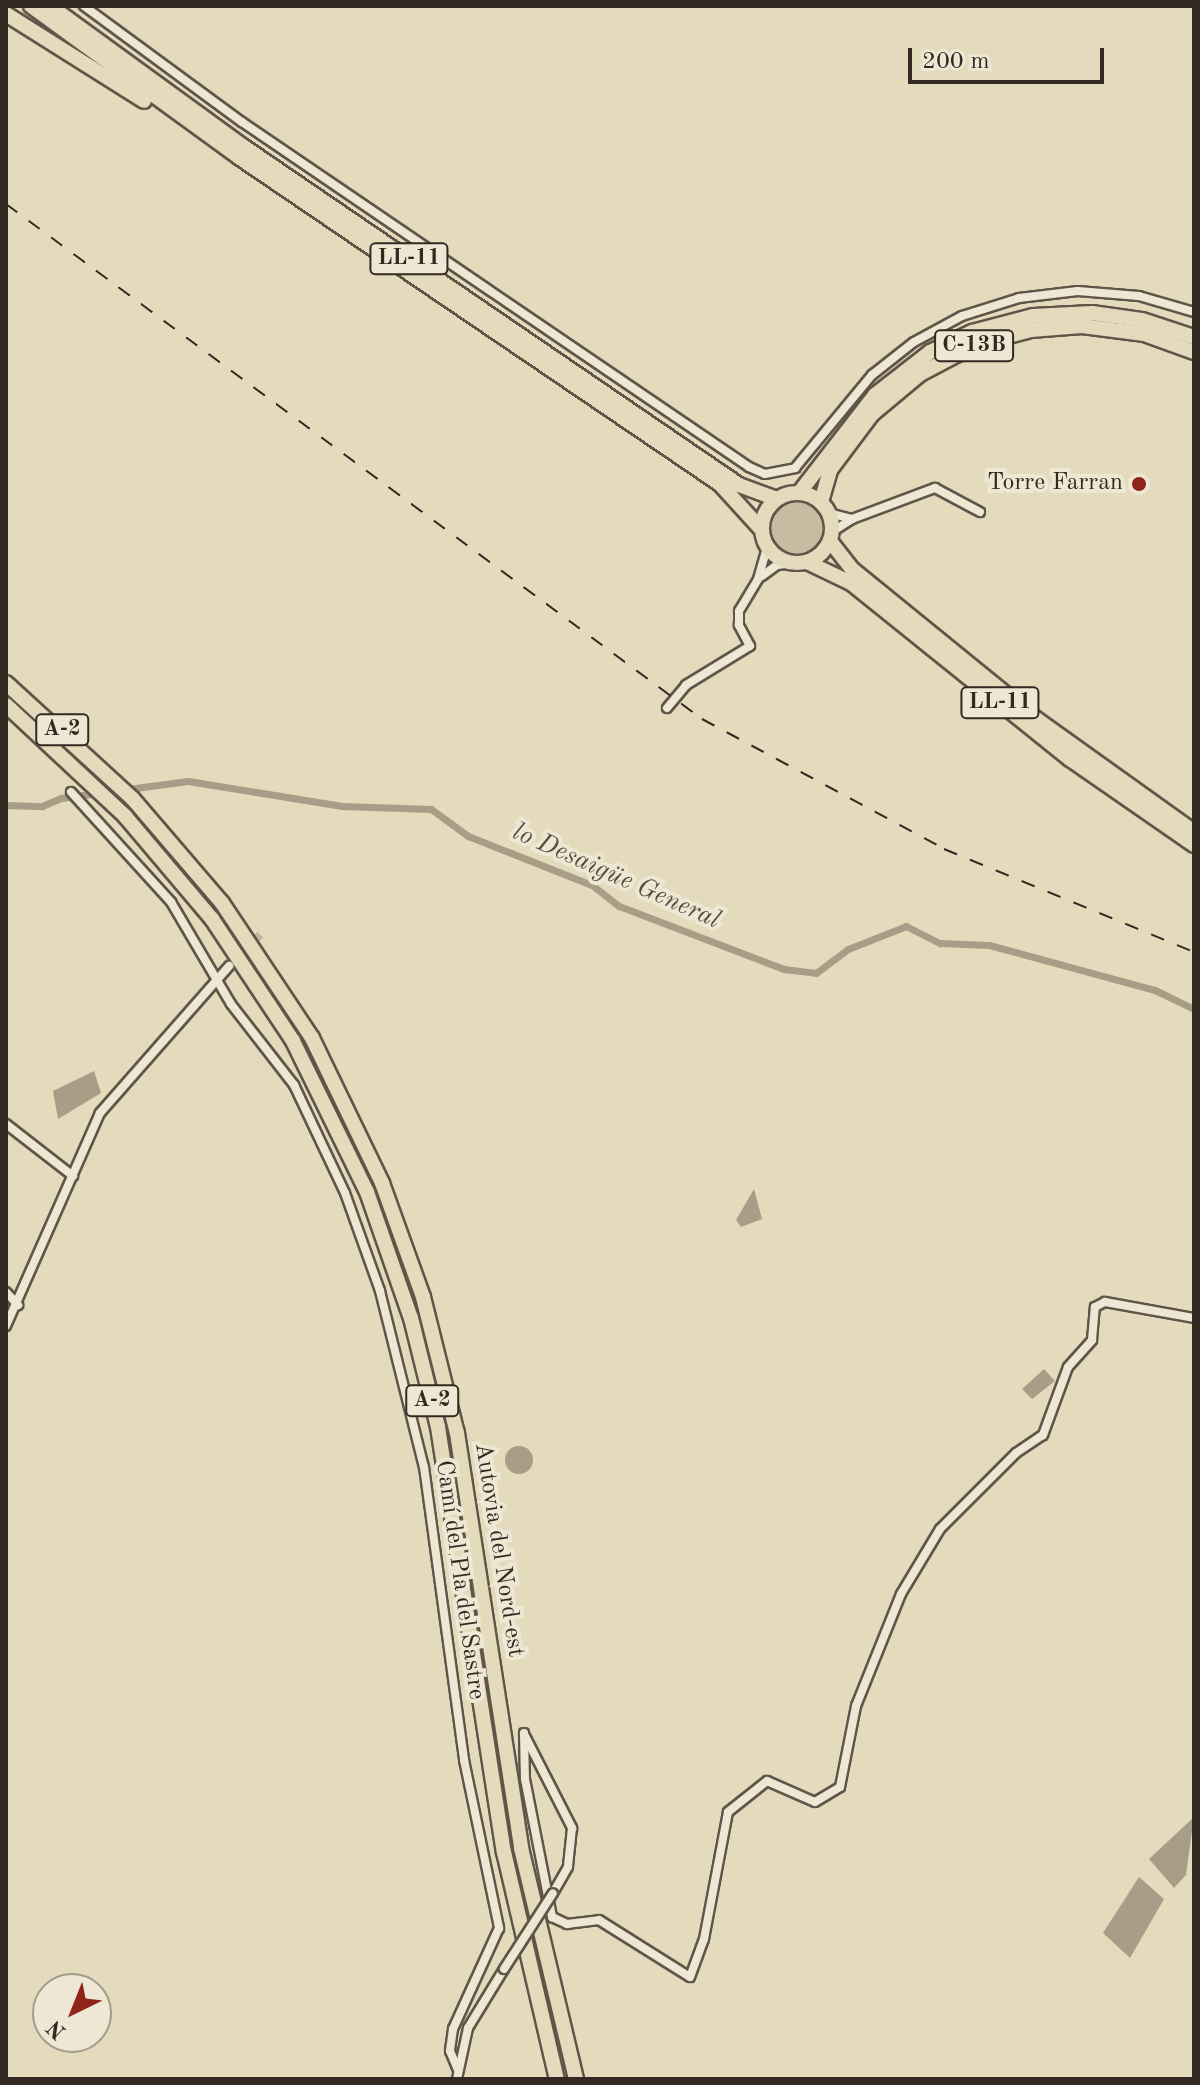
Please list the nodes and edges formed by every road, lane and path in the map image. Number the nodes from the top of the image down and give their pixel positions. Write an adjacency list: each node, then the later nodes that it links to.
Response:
1 (31, 6): 8 (highway, LL-11)
2 (50, 6): 10 (highway, LL-11)
3 (84, 6): 5 (street)
4 (6, 14): 8 (highway)
5 (1194, 312)
6 (1194, 337): 9 (highway, C-13B)
7 (1194, 352): 11 (highway, C-13B)
8 (687, 461): 14 (highway, LL-11)
9 (799, 493): 10 (highway); 11 (highway)
10 (777, 499): 14 (highway)
11 (825, 507): 13 (street); 15 (highway)
12 (980, 512): 13 (street)
13 (852, 519): 15 (street)
14 (761, 529): 16 (highway, LL-11)
15 (831, 536): 17 (highway); 23 (highway, LL-11)
16 (767, 547): 17 (highway, LL-11); 18 (street)
17 (801, 562): 18 (street); 24 (highway, LL-11)
18 (758, 579): 21 (street)
19 (6, 683): 35 (highway, Autovia del Nord-est / A-2)
20 (6, 705): 34 (highway, Autovia del Nord-est / A-2)
21 (667, 708)
22 (74, 796): 26 (street, Camí del Pla del Sastre)
23 (1194, 832)
24 (1194, 845)
25 (229, 966): 26 (street)
26 (214, 978): 28 (street); 33 (street, Camí del Pla del Sastre)
27 (6, 1124): 28 (street)
28 (73, 1176): 30 (street)
29 (6, 1292): 30 (street)
30 (18, 1305): 32 (street)
31 (1194, 1318): 33 (street, Camí del Pla del Sastre, bridge)
32 (6, 1326)
33 (458, 2075)
34 (557, 2079)
35 (576, 2079)

